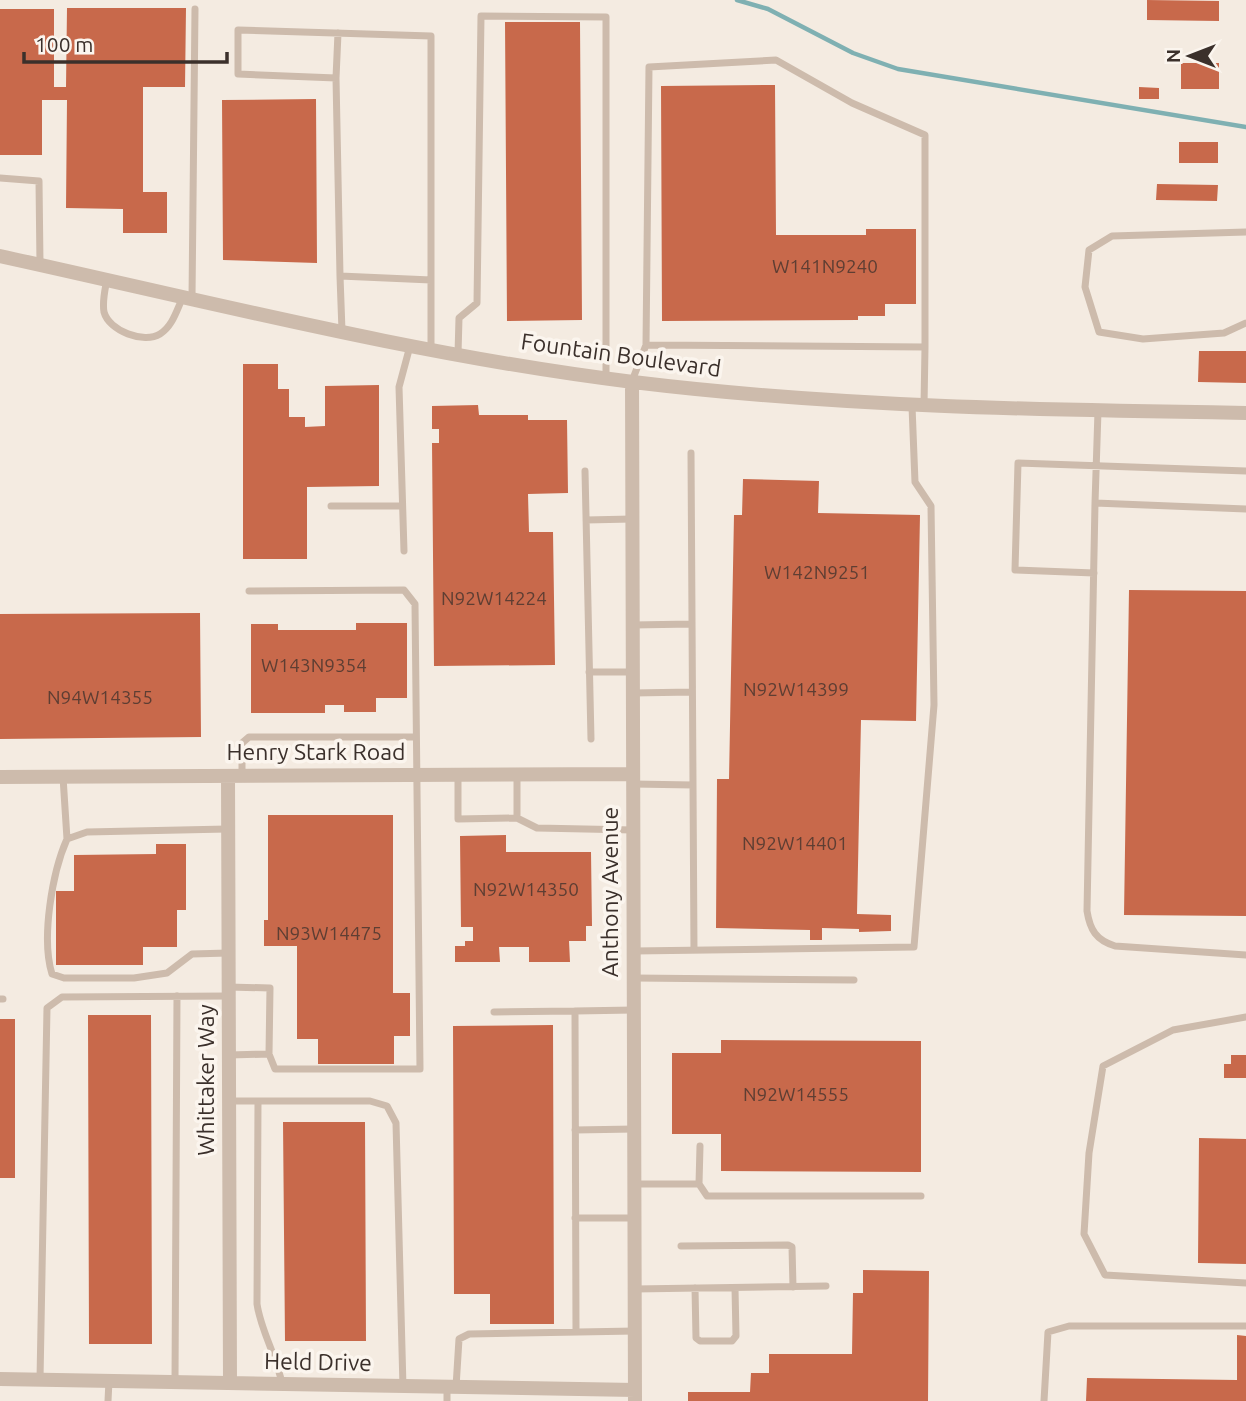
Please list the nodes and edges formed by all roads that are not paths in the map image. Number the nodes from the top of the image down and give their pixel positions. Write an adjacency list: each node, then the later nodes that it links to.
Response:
1 (195, 9): 11 (lane)
2 (338, 33): 3 (lane); 3 (lane); 10 (lane)
3 (336, 78): 8 (lane)
4 (0, 178): 7 (lane)
5 (1246, 232): 12 (lane)
6 (0, 256): 7 (street, Fountain Boulevard)
7 (40, 264): 9 (street, Fountain Boulevard)
8 (340, 276): 10 (lane); 13 (lane)
9 (107, 279): 11 (street, Fountain Boulevard); 11 (lane)
10 (431, 280): 17 (lane)
11 (187, 297): 13 (street, Fountain Boulevard)
12 (1246, 323)
13 (342, 331): 14 (street, Fountain Boulevard)
14 (410, 345): 17 (street, Fountain Boulevard); 30 (lane)
15 (646, 345): 16 (lane); 16 (lane); 20 (lane)
16 (925, 347): 21 (lane)
17 (431, 349): 18 (street, Fountain Boulevard)
18 (458, 354): 19 (street, Fountain Boulevard); 19 (lane)
19 (606, 378): 20 (street, Fountain Boulevard)
20 (632, 382): 21 (street, Fountain Boulevard); 32 (street, Anthony Avenue)
21 (918, 406): 22 (street, Fountain Boulevard); 57 (lane)
22 (1098, 411): 23 (street, Fountain Boulevard); 25 (lane)
23 (1246, 413)
24 (691, 453): 37 (lane)
25 (1096, 465): 27 (lane); 28 (lane); 35 (lane)
26 (585, 471): 33 (lane)
27 (1246, 471)
28 (1096, 503): 31 (lane); 35 (lane)
29 (331, 506): 30 (lane)
30 (402, 506): 34 (lane)
31 (1246, 509)
32 (632, 519): 33 (lane); 38 (street, Anthony Avenue)
33 (586, 520): 39 (lane)
34 (404, 551)
35 (1094, 573): 60 (lane)
36 (248, 591): 43 (lane)
37 (692, 624): 38 (lane); 41 (lane)
38 (632, 625): 40 (street, Anthony Avenue)
39 (589, 672): 40 (lane); 44 (lane)
40 (632, 672): 42 (street, Anthony Avenue)
41 (692, 692): 42 (lane); 52 (lane)
42 (632, 693): 51 (street, Anthony Avenue)
43 (416, 737): 46 (lane); 49 (lane)
44 (591, 739)
45 (517, 774): 47 (street, Henry Stark Road); 51 (street, Henry Stark Road); 53 (lane)
46 (416, 775): 47 (street, Henry Stark Road); 49 (street, Henry Stark Road); 69 (lane)
47 (458, 775): 53 (lane)
48 (63, 776): 49 (street, Henry Stark Road); 50 (street, Henry Stark Road); 56 (lane)
49 (235, 776): 54 (street, Whittaker Way)
50 (0, 777)
51 (633, 779): 52 (lane); 55 (street, Anthony Avenue)
52 (693, 785): 57 (lane)
53 (517, 818): 55 (lane)
54 (228, 829): 56 (lane); 59 (street, Whittaker Way)
55 (633, 830): 58 (street, Anthony Avenue)
56 (66, 839): 59 (lane)
57 (694, 950): 58 (lane)
58 (634, 951): 61 (street, Anthony Avenue)
59 (228, 953): 63 (street, Whittaker Way)
60 (1246, 955)
61 (634, 978): 62 (lane); 65 (street, Anthony Avenue)
62 (854, 980)
63 (228, 992): 64 (lane); 69 (lane); 70 (street, Whittaker Way)
64 (177, 996): 92 (lane); 94 (lane)
65 (634, 1010): 66 (lane); 73 (street, Anthony Avenue)
66 (575, 1011): 67 (lane); 74 (lane)
67 (494, 1012)
68 (1246, 1017): 82 (lane)
69 (269, 1054): 70 (lane)
70 (229, 1055): 71 (street, Whittaker Way)
71 (229, 1101): 72 (lane); 95 (street, Whittaker Way)
72 (258, 1101): 96 (lane); 97 (lane)
73 (634, 1129): 74 (lane); 76 (street, Anthony Avenue)
74 (575, 1130): 79 (lane)
75 (700, 1146): 77 (lane)
76 (635, 1184): 77 (lane); 80 (street, Anthony Avenue)
77 (699, 1184): 78 (lane)
78 (921, 1196)
79 (575, 1218): 80 (lane); 90 (lane)
80 (635, 1218): 87 (street, Anthony Avenue)
81 (681, 1246): 84 (lane)
82 (1246, 1283)
83 (826, 1286): 84 (lane)
84 (793, 1287): 86 (lane)
85 (695, 1288): 86 (lane); 86 (lane); 87 (lane)
86 (735, 1288)
87 (635, 1289): 89 (street, Anthony Avenue)
88 (1246, 1326): 102 (lane)
89 (635, 1331): 90 (lane); 100 (street, Anthony Avenue)
90 (576, 1332): 98 (lane)
91 (0, 1379): 92 (street, Held Drive)
92 (40, 1380): 93 (street, Held Drive)
93 (109, 1381): 94 (street, Held Drive); 101 (lane)
94 (175, 1382): 95 (street, Held Drive)
95 (230, 1383): 96 (street, Held Drive)
96 (282, 1384): 97 (street, Held Drive)
97 (403, 1387): 98 (street, Held Drive)
98 (450, 1392): 99 (street, Held Drive)
99 (589, 1396): 100 (street, Held Drive)
100 (635, 1396)
101 (108, 1401)
102 (1044, 1401)

